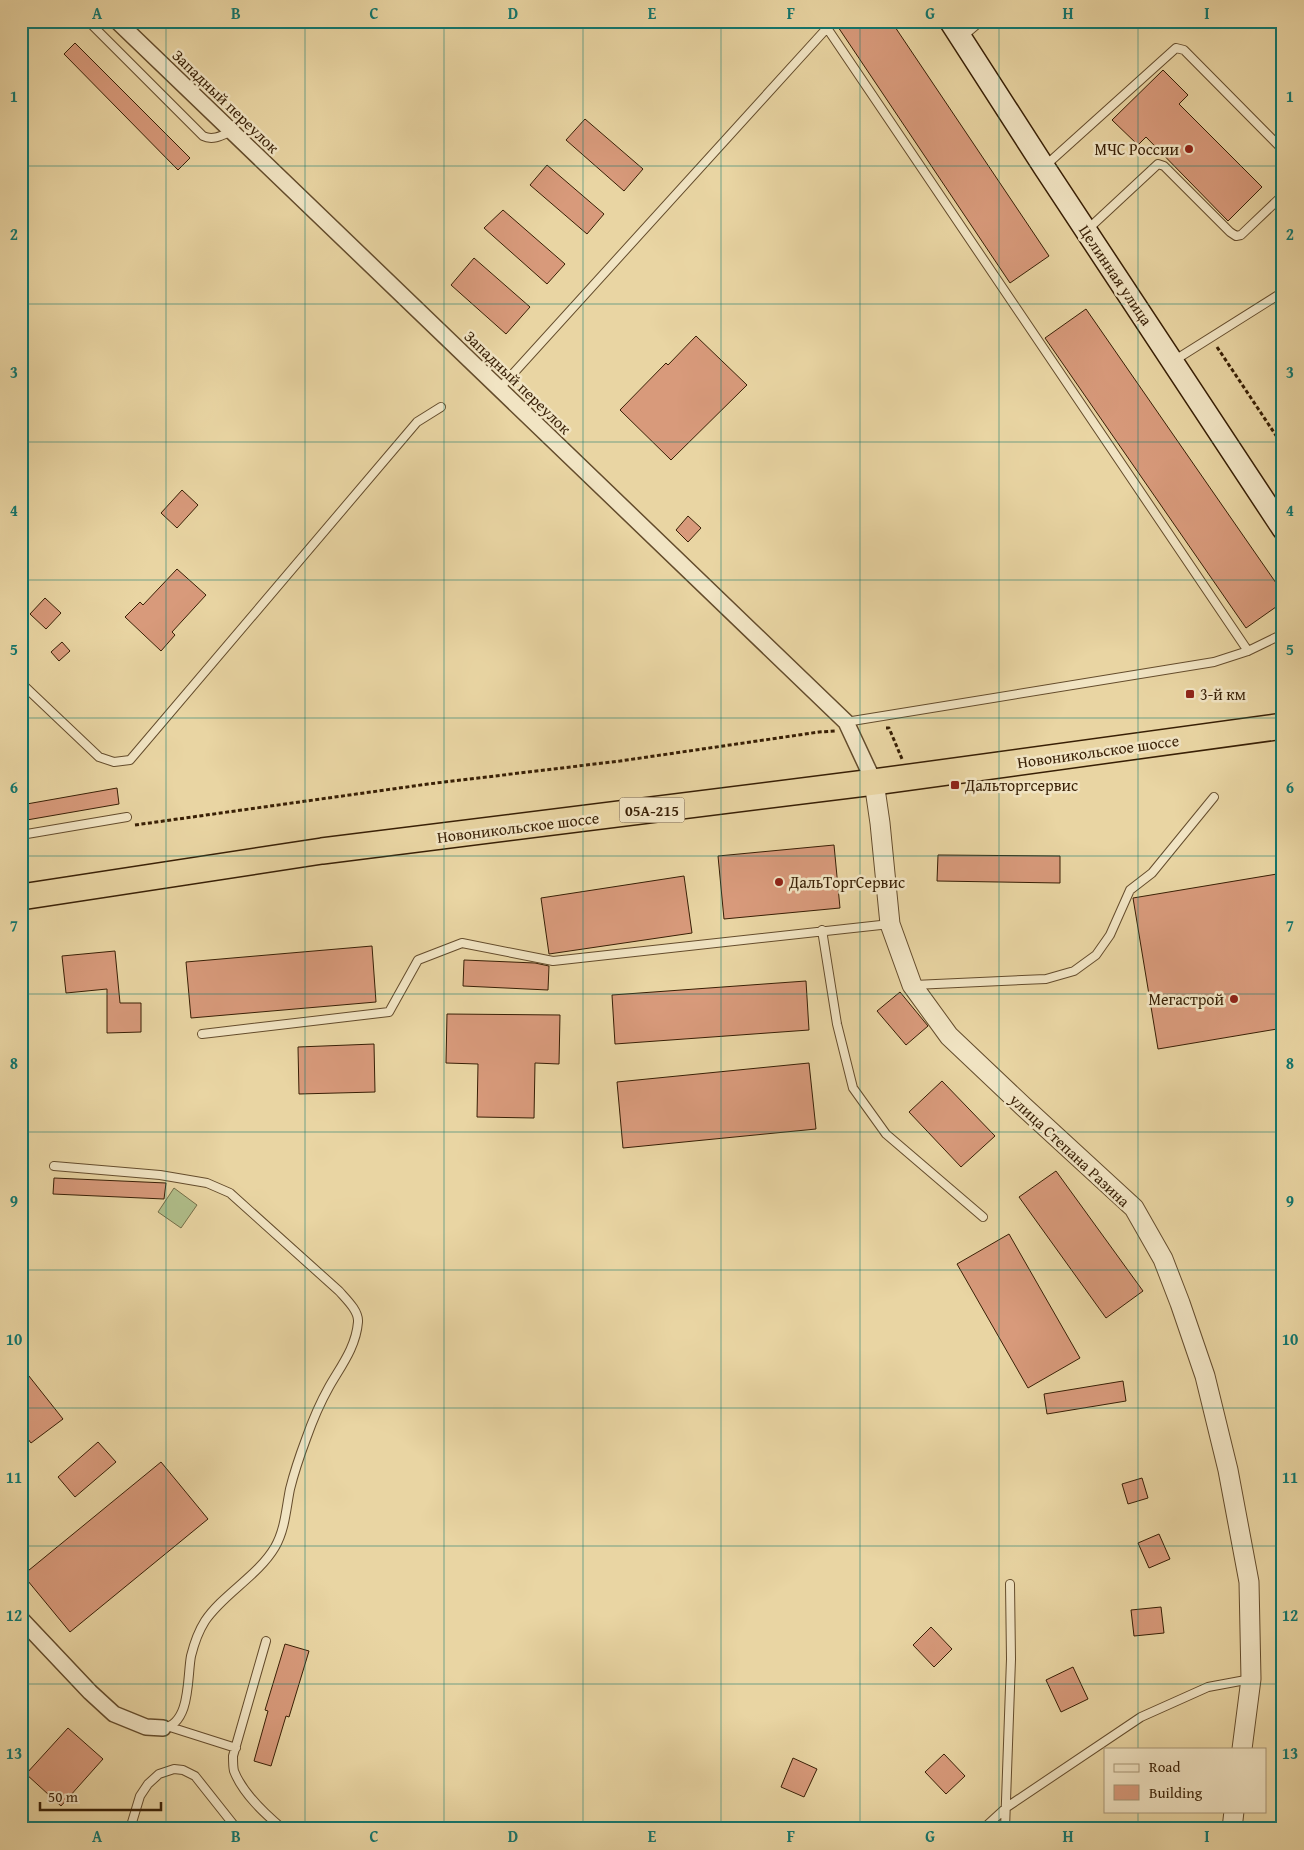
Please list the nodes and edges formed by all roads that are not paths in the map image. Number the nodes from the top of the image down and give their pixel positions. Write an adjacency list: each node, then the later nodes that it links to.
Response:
1 (88, 21): 6 (lane)
2 (118, 21): 6 (street, Западный переулок)
3 (981, 21): 5 (lane)
4 (825, 25): 13 (lane); 17 (lane)
5 (955, 30): 8 (main road, Целинная улица)
6 (232, 131): 13 (street, Западный переулок)
7 (1283, 150): 8 (lane)
8 (1044, 167): 10 (main road, Целинная улица)
9 (1283, 195): 10 (lane)
10 (1086, 231): 12 (main road, Целинная улица)
11 (1283, 292): 12 (lane)
12 (1173, 361): 15 (main road, Целинная улица)
13 (500, 388): 19 (street, Западный переулок)
14 (441, 408): 18 (lane)
15 (1283, 529)
16 (1283, 634): 17 (lane)
17 (1248, 651): 19 (lane)
18 (21, 683)
19 (848, 726): 21 (street, Западный переулок)
20 (1283, 726): 21 (highway, Новоникольское шоссе / 05А-215)
21 (874, 782): 25 (highway, Новоникольское шоссе / 05А-215); 26 (street, улица Степана Разина)
22 (1214, 797): 28 (lane)
23 (127, 817): 24 (lane)
24 (21, 835)
25 (21, 897)
26 (890, 924): 27 (lane); 28 (street, улица Степана Разина)
27 (822, 930): 29 (lane); 31 (lane)
28 (912, 985): 35 (street, улица Степана Разина)
29 (202, 1034)
30 (54, 1166): 36 (lane)
31 (983, 1217)
32 (1010, 1584): 39 (lane)
33 (21, 1619): 36 (street)
34 (266, 1641): 37 (lane)
35 (1250, 1679): 38 (street, улица Степана Разина); 39 (lane)
36 (166, 1728): 37 (lane)
37 (236, 1748): 43 (lane)
38 (1242, 1748)
39 (1006, 1807): 44 (lane); 45 (lane)
40 (1234, 1812): 46 (street)
41 (130, 1829): 42 (lane)
42 (237, 1829)
43 (283, 1829)
44 (983, 1829)
45 (1005, 1829)
46 (1232, 1829)

